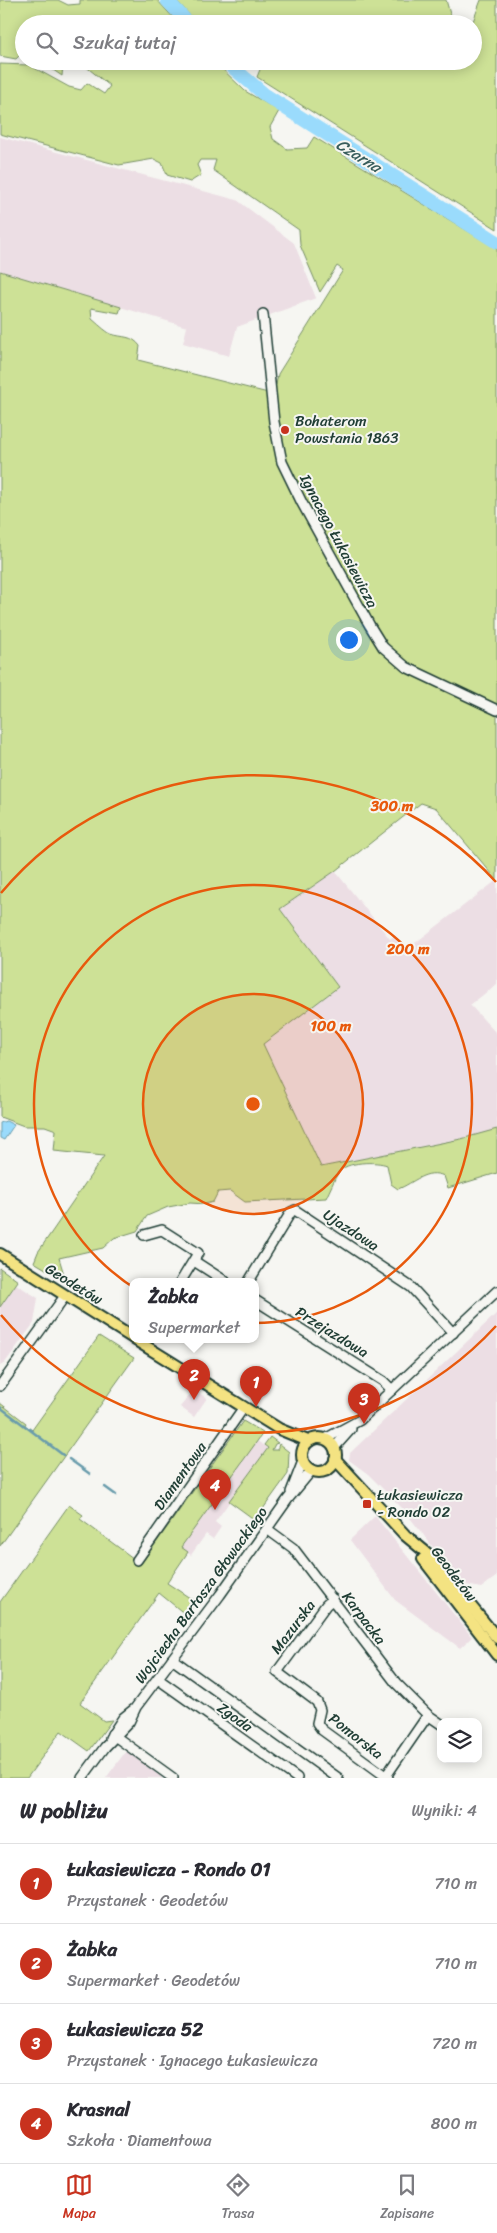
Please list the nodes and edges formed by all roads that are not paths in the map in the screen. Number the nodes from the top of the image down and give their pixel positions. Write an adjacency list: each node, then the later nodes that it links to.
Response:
1 (263, 314): 2 (street, Ignacego Łukasiewicza)
2 (497, 710)
3 (144, 1235): 5 (street)
4 (0, 1254): 10 (main road, Geodetów)
5 (194, 1261): 6 (street); 7 (street)
6 (183, 1278)
7 (220, 1278)
8 (250, 1278): 12 (street, Ujazdowa)
9 (497, 1291): 12 (street)
10 (65, 1296): 13 (main road, Geodetów); 15 (street)
11 (259, 1302): 16 (street, Przejazdowa)
12 (453, 1333): 16 (street)
13 (129, 1334)
14 (144, 1343): 17 (main road, Geodetów)
15 (0, 1386)
16 (392, 1390): 18 (street)
17 (244, 1407): 19 (main road, Geodetów); 28 (street, Diamentowa)
18 (354, 1425): 20 (street); 23 (street)
19 (279, 1429): 21 (main road, Geodetów); 22 (main road, Geodetów)
20 (325, 1439): 21 (main road); 23 (main road)
21 (308, 1442): 22 (main road)
22 (302, 1457): 24 (main road); 25 (street, Wojciecha Bartosza Głowackiego)
23 (332, 1458): 24 (main road); 27 (main road, Geodetów)
24 (312, 1470): 25 (street, Wojciecha Bartosza Głowackiego)
25 (288, 1499): 26 (street, Wojciecha Bartosza Głowackiego)
26 (266, 1529): 29 (street, Karpacka); 32 (street, Wojciecha Bartosza Głowackiego)
27 (405, 1535): 30 (main road, Geodetów); 31 (main road, Geodetów)
28 (138, 1560)
29 (333, 1599): 33 (street, Mazurska); 35 (street, Karpacka)
30 (497, 1638)
31 (497, 1655)
32 (172, 1658): 34 (street, Wojciecha Bartosza Głowackiego); 42 (street)
33 (277, 1672): 38 (street, Pomorska)
34 (158, 1678): 37 (street, Wojciecha Bartosza Głowackiego); 41 (street, Zgoda)
35 (428, 1715): 36 (street, Karpacka); 38 (street)
36 (437, 1721)
37 (114, 1736): 39 (street, Wojciecha Bartosza Głowackiego); 40 (street)
38 (387, 1777)
39 (82, 1778)
40 (173, 1778)
41 (297, 1778)
42 (338, 1778)

